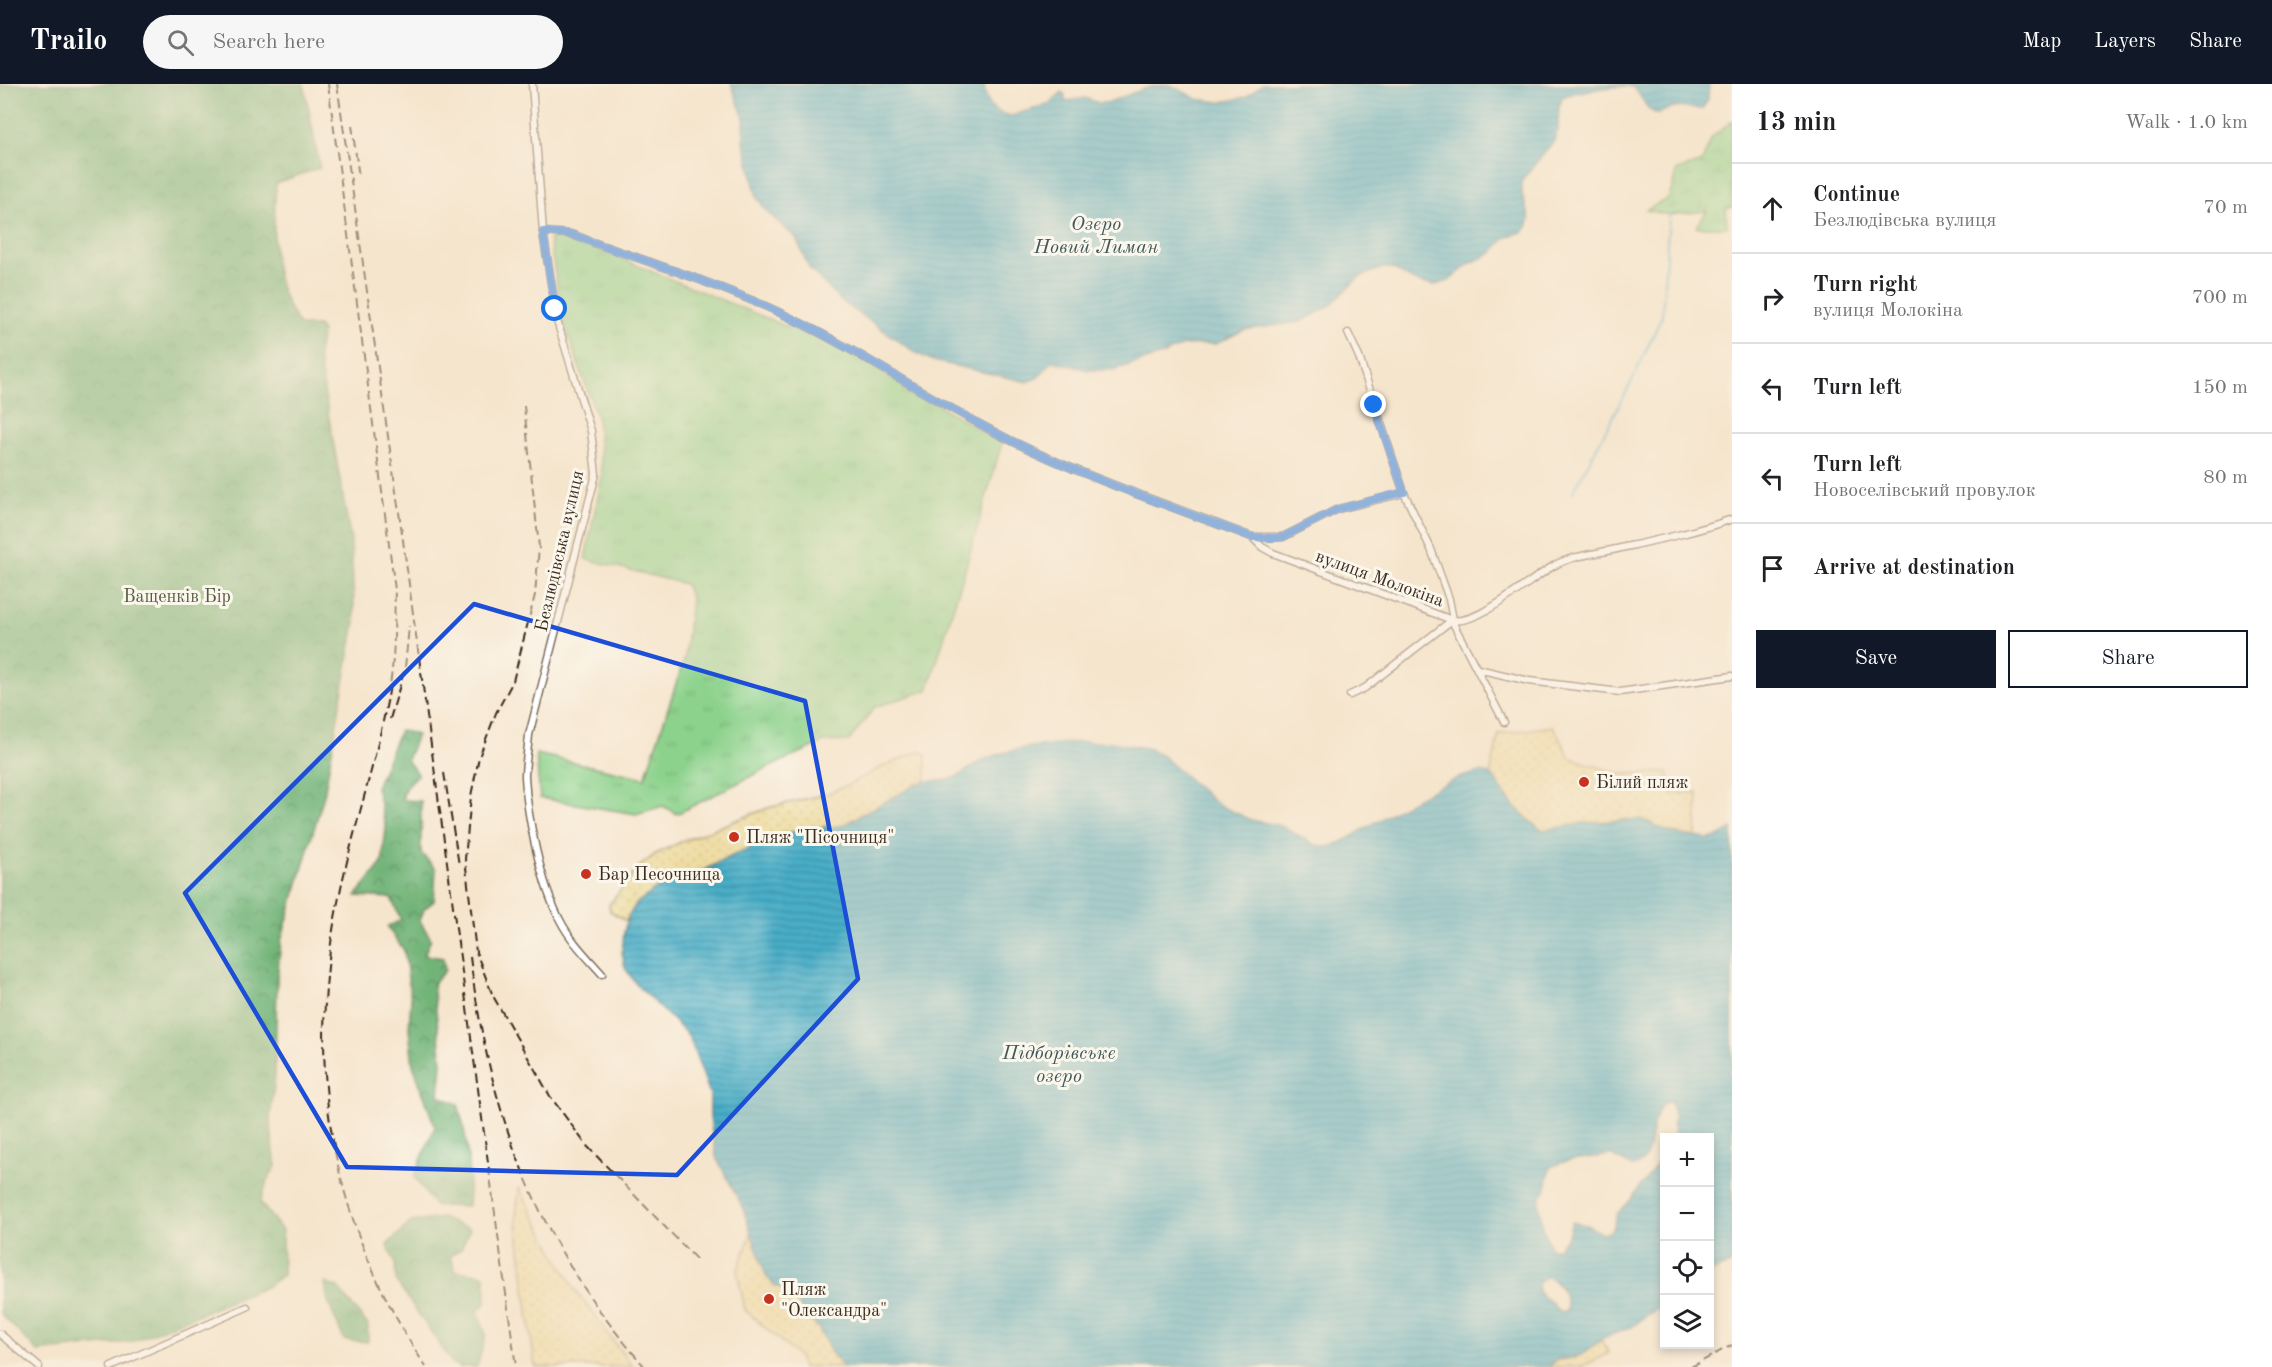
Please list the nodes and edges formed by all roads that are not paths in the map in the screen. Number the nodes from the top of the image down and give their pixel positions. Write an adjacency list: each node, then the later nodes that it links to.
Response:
1 (532, 84): 2 (street, Безлюдівська вулиця)
2 (543, 232): 6 (street, вулиця Молокіна); 12 (street, Безлюдівська вулиця)
3 (1348, 333): 4 (street)
4 (1404, 492): 6 (street); 7 (street)
5 (1732, 519): 7 (street)
6 (1252, 537): 7 (street, вулиця Молокіна)
7 (1452, 620): 8 (street); 10 (street)
8 (1478, 669): 9 (street); 11 (street)
9 (1732, 676)
10 (1350, 695)
11 (1504, 722)
12 (602, 974)
13 (248, 1307): 16 (street)
14 (0, 1334): 15 (street)
15 (39, 1367)
16 (111, 1367)

